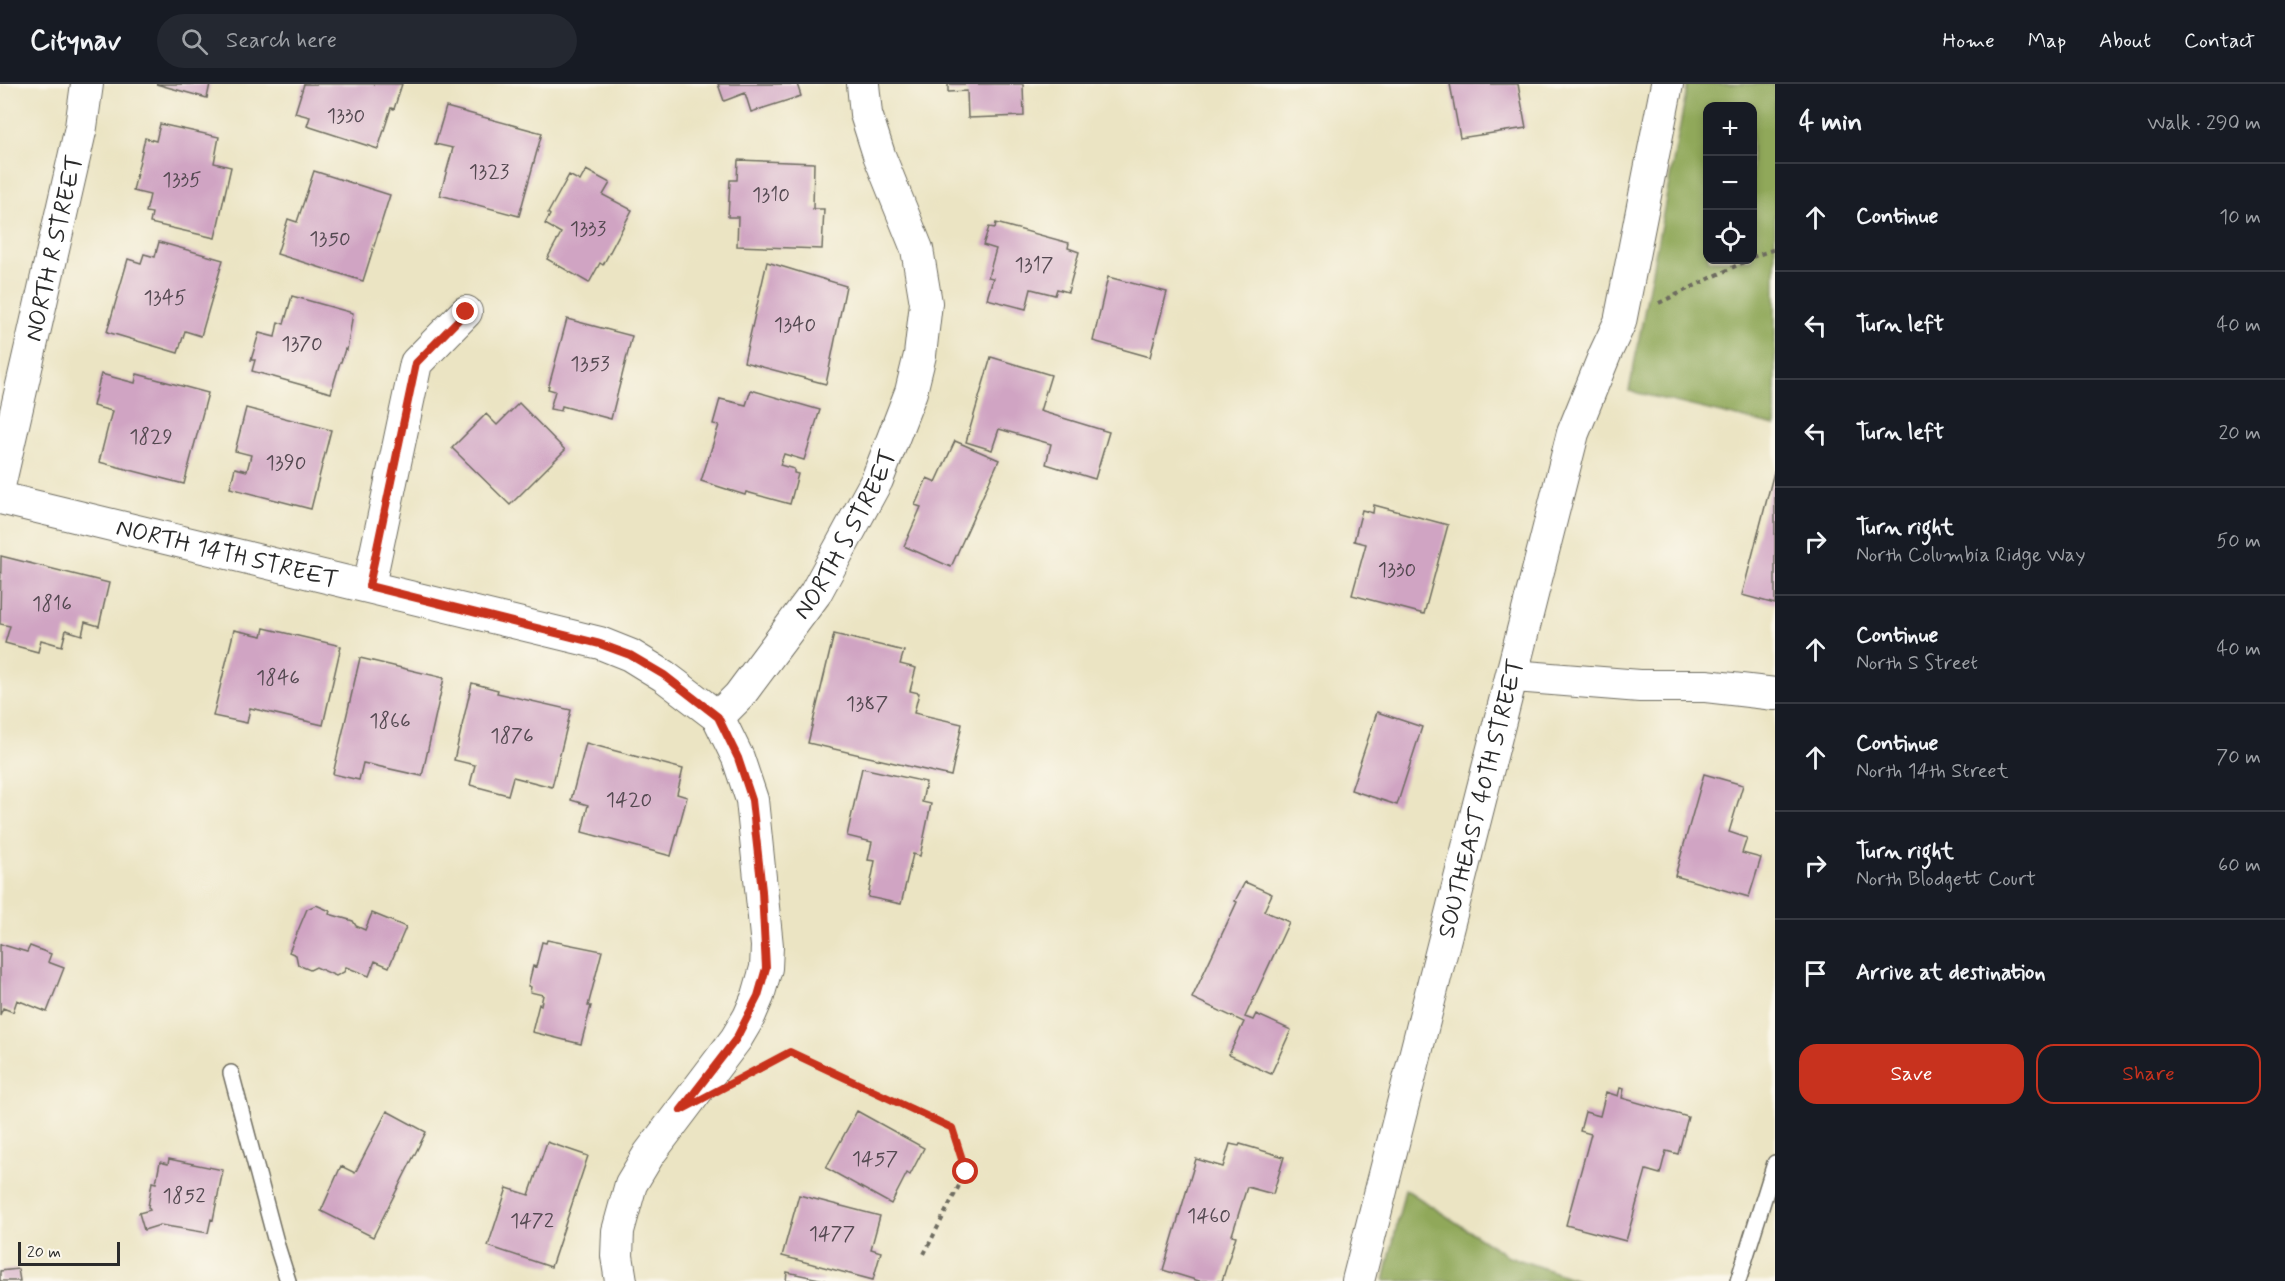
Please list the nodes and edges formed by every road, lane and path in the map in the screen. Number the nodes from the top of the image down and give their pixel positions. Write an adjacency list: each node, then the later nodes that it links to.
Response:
1 (87, 84): 9 (street, NORTH R STREET)
2 (863, 84): 14 (street, NORTH S STREET)
3 (1667, 84): 8 (street, SOUTHEAST 40TH STREET)
4 (1775, 249): 5 (path)
5 (1757, 255)
6 (1740, 264): 8 (path)
7 (466, 312): 11 (street)
8 (1620, 322): 12 (street, SOUTHEAST 40TH STREET)
9 (0, 482)
10 (0, 498): 11 (street, NORTH 14TH STREET)
11 (369, 586): 14 (street, NORTH 14TH STREET)
12 (1513, 676): 13 (street); 21 (street, SOUTHEAST 40TH STREET)
13 (1775, 694)
14 (718, 717): 20 (street)
15 (231, 1073): 19 (lane)
16 (750, 1073): 18 (path)
17 (1775, 1163): 22 (lane)
18 (924, 1254)
19 (288, 1281)
20 (621, 1281)
21 (1358, 1281)
22 (1738, 1281)

